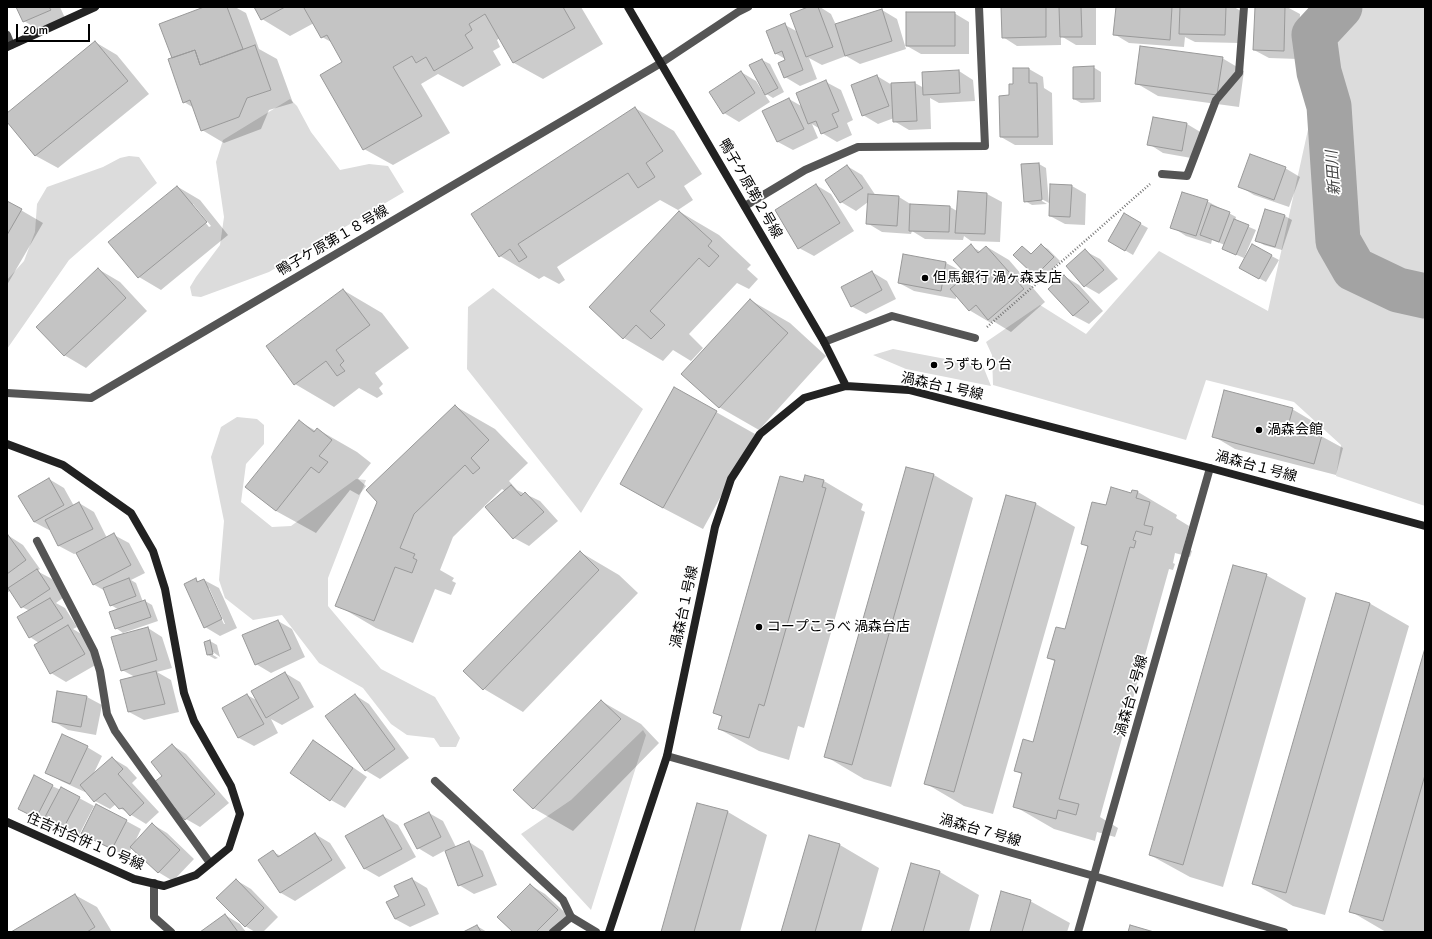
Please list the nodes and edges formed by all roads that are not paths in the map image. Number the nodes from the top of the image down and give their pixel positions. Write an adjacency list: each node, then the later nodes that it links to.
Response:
1 (95, 7): 7 (street)
2 (628, 7): 8 (street, 鴨子ケ原第２号線)
3 (748, 7): 8 (street, 鴨子ケ原第１８号線)
4 (979, 7): 10 (street)
5 (1244, 7): 9 (street)
6 (7, 35): 7 (street)
7 (9, 46)
8 (661, 63): 10 (street, 鴨子ケ原第２号線); 14 (street, 鴨子ケ原第１８号線)
9 (1162, 174)
10 (745, 206): 12 (street, 鴨子ケ原第２号線)
11 (974, 338): 12 (street)
12 (824, 342): 13 (street, 鴨子ケ原第２号線)
13 (846, 386): 16 (street, 渦森台１号線); 19 (street, 渦森台１号線)
14 (7, 393)
15 (7, 444): 22 (street, 住吉村合併１０号線)
16 (1210, 468): 17 (street, 渦森台１号線); 23 (street, 渦森台２号線)
17 (1425, 526)
18 (37, 542): 22 (street)
19 (667, 756): 23 (street, 渦森台７号線); 29 (street, 渦森台１号線)
20 (435, 781): 25 (street)
21 (7, 822): 24 (street, 住吉村合併１０号線)
22 (210, 864): 24 (street, 住吉村合併１０号線)
23 (1094, 876): 30 (street, 渦森台２号線); 31 (street, 渦森台７号線)
24 (154, 884): 26 (street)
25 (571, 917): 27 (street); 28 (street)
26 (171, 932)
27 (553, 932)
28 (596, 932)
29 (609, 932)
30 (1078, 932)
31 (1284, 932)

